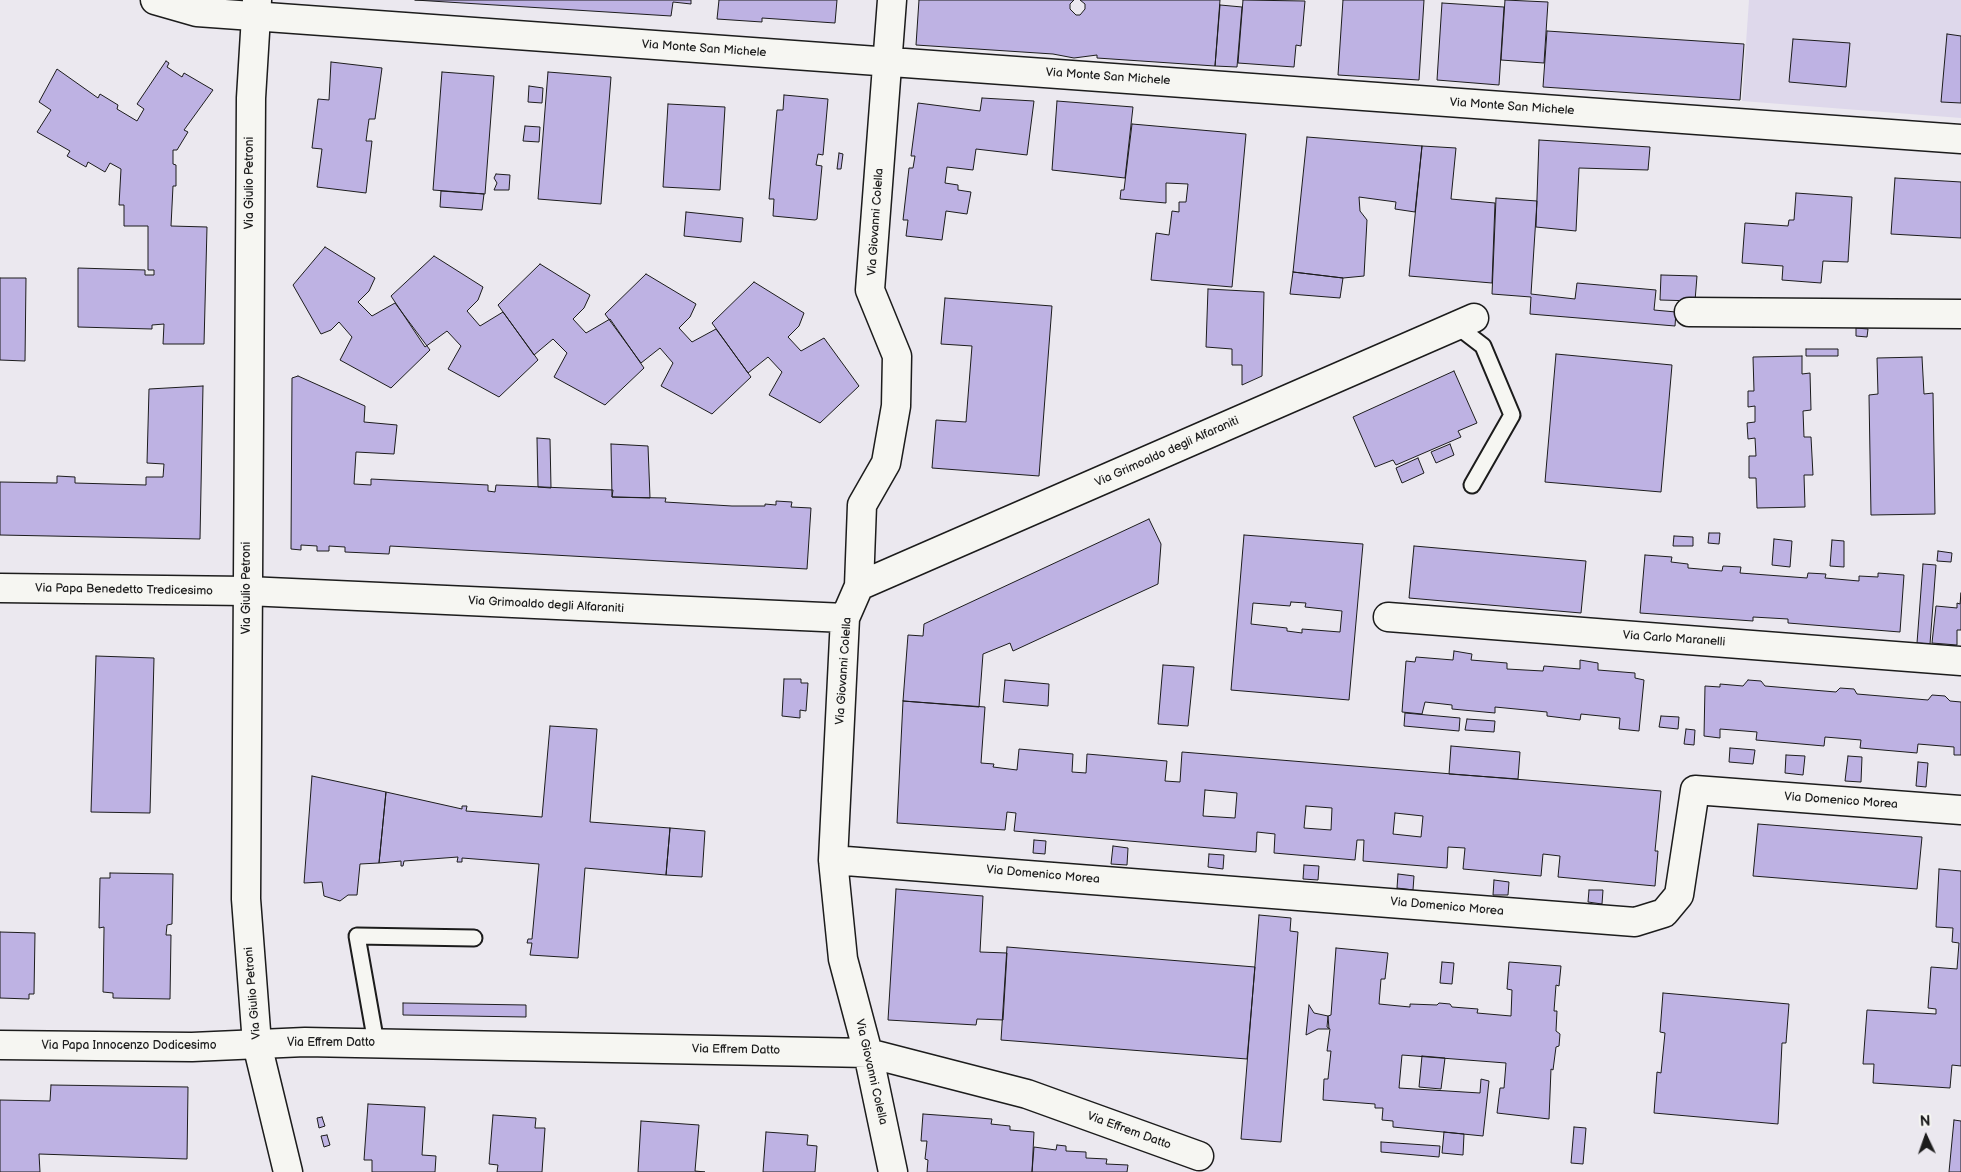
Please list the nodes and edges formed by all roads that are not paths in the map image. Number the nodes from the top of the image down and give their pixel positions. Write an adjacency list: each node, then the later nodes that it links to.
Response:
1 (155, 0): 3 (street, Via Monte San Michele)
2 (892, 0): 4 (street, Via Giovanni Colella)
3 (256, 8): 4 (street, Via Monte San Michele); 12 (street, Via Giulio Petroni)
4 (887, 62): 5 (street, Via Monte San Michele); 10 (street, Via Giovanni Colella)
5 (1961, 139)
6 (1689, 312): 7 (street)
7 (1961, 314)
8 (1466, 322): 9 (lane); 10 (street, Via Grimoaldo degli Alfaraniti)
9 (1472, 485)
10 (859, 586): 14 (street, Via Giovanni Colella)
11 (0, 588): 12 (street, Via Papa Benedetto Tredicesimo)
12 (248, 592): 14 (street, Via Grimoaldo degli Alfaraniti); 20 (street, Via Giulio Petroni)
13 (1388, 617): 15 (street, Via Carlo Maranelli)
14 (845, 618): 17 (street, Via Giovanni Colella)
15 (1961, 661)
16 (1961, 810): 17 (street, Via Domenico Morea)
17 (833, 860): 22 (street, Via Giovanni Colella)
18 (474, 938): 19 (lane)
19 (376, 1043): 20 (street, Via Effrem Datto); 22 (street, Via Effrem Datto)
20 (257, 1044): 21 (street, Via Papa Innocenzo Dodicesimo); 24 (street, Via Giulio Petroni)
21 (0, 1046)
22 (868, 1053): 23 (street, Via Effrem Datto); 25 (street, Via Giovanni Colella)
23 (1199, 1156)
24 (288, 1172)
25 (893, 1172)

